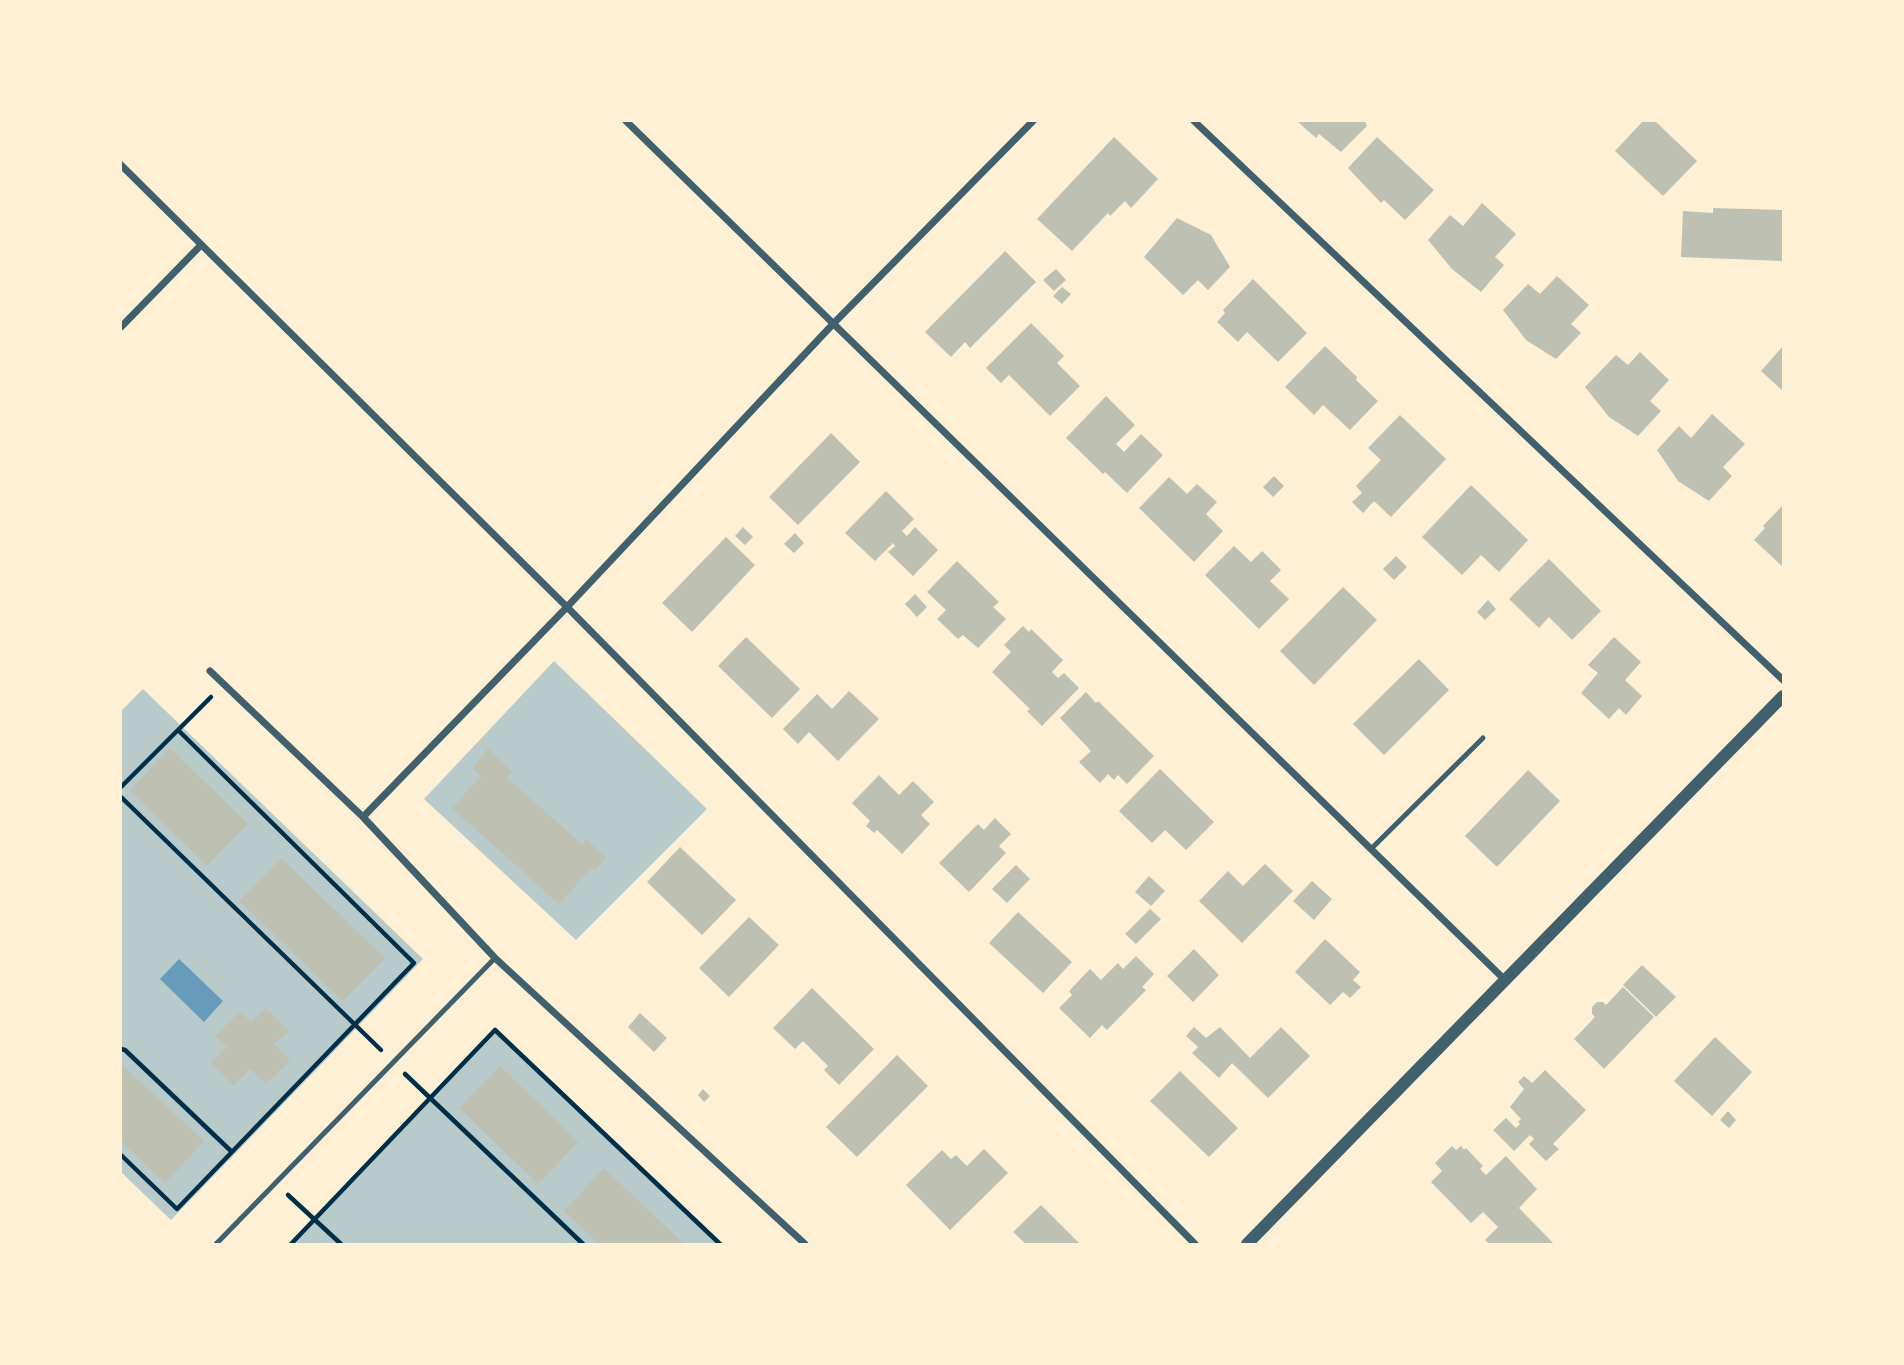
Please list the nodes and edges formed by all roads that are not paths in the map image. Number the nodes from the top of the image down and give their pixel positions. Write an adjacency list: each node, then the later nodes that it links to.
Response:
1 (626, 121): 6 (street)
2 (1033, 121): 6 (street)
3 (1194, 121): 10 (street)
4 (121, 165): 5 (street)
5 (201, 245): 7 (street); 8 (street)
6 (833, 324): 8 (street); 14 (street)
7 (121, 327)
8 (567, 607): 13 (street); 19 (street)
9 (210, 671): 13 (street)
10 (1783, 680)
11 (1783, 696): 16 (street)
12 (1483, 738): 14 (lane)
13 (363, 817): 15 (street)
14 (1371, 849): 16 (street)
15 (495, 958): 17 (lane); 18 (street)
16 (1506, 981): 20 (street)
17 (216, 1244)
18 (805, 1244)
19 (1195, 1244)
20 (1247, 1244)

